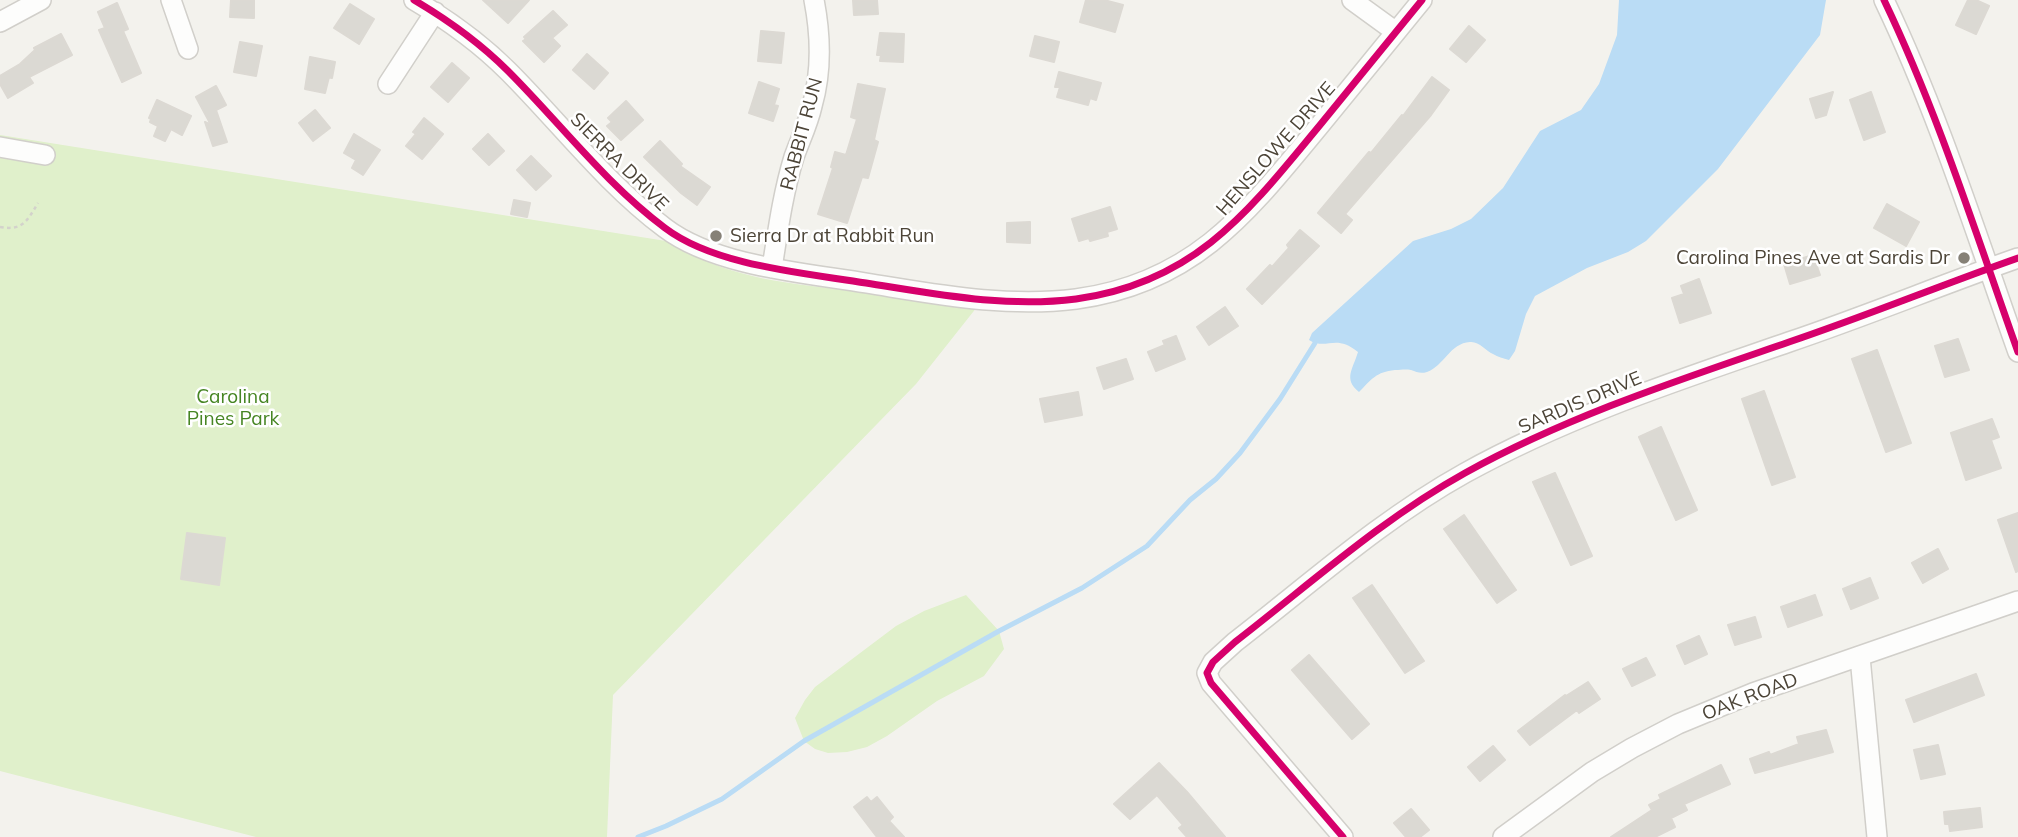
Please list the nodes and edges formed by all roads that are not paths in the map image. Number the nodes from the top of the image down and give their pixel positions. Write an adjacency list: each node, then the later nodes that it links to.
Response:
1 (41, 0): 9 (street)
2 (171, 0): 11 (street)
3 (414, 0): 8 (street, SIERRA DRIVE)
4 (814, 0): 16 (street, RABBIT RUN)
5 (1352, 0): 10 (street)
6 (1422, 0): 10 (street, HENSLOWE DRIVE)
7 (1884, 0): 17 (street)
8 (435, 12): 12 (street); 16 (street, SIERRA DRIVE)
9 (0, 22)
10 (1396, 32): 18 (street, HENSLOWE DRIVE)
11 (188, 49)
12 (388, 84)
13 (0, 148): 14 (street)
14 (45, 155)
15 (2018, 258): 17 (street, SARDIS DRIVE)
16 (772, 268): 18 (street, SIERRA DRIVE)
17 (1989, 269): 19 (street); 22 (street, SARDIS DRIVE)
18 (1003, 301)
19 (2018, 352)
20 (2018, 601): 21 (street, OAK ROAD)
21 (1860, 657): 23 (street, OAK ROAD); 24 (street)
22 (1343, 837)
23 (1503, 837)
24 (1877, 837)

